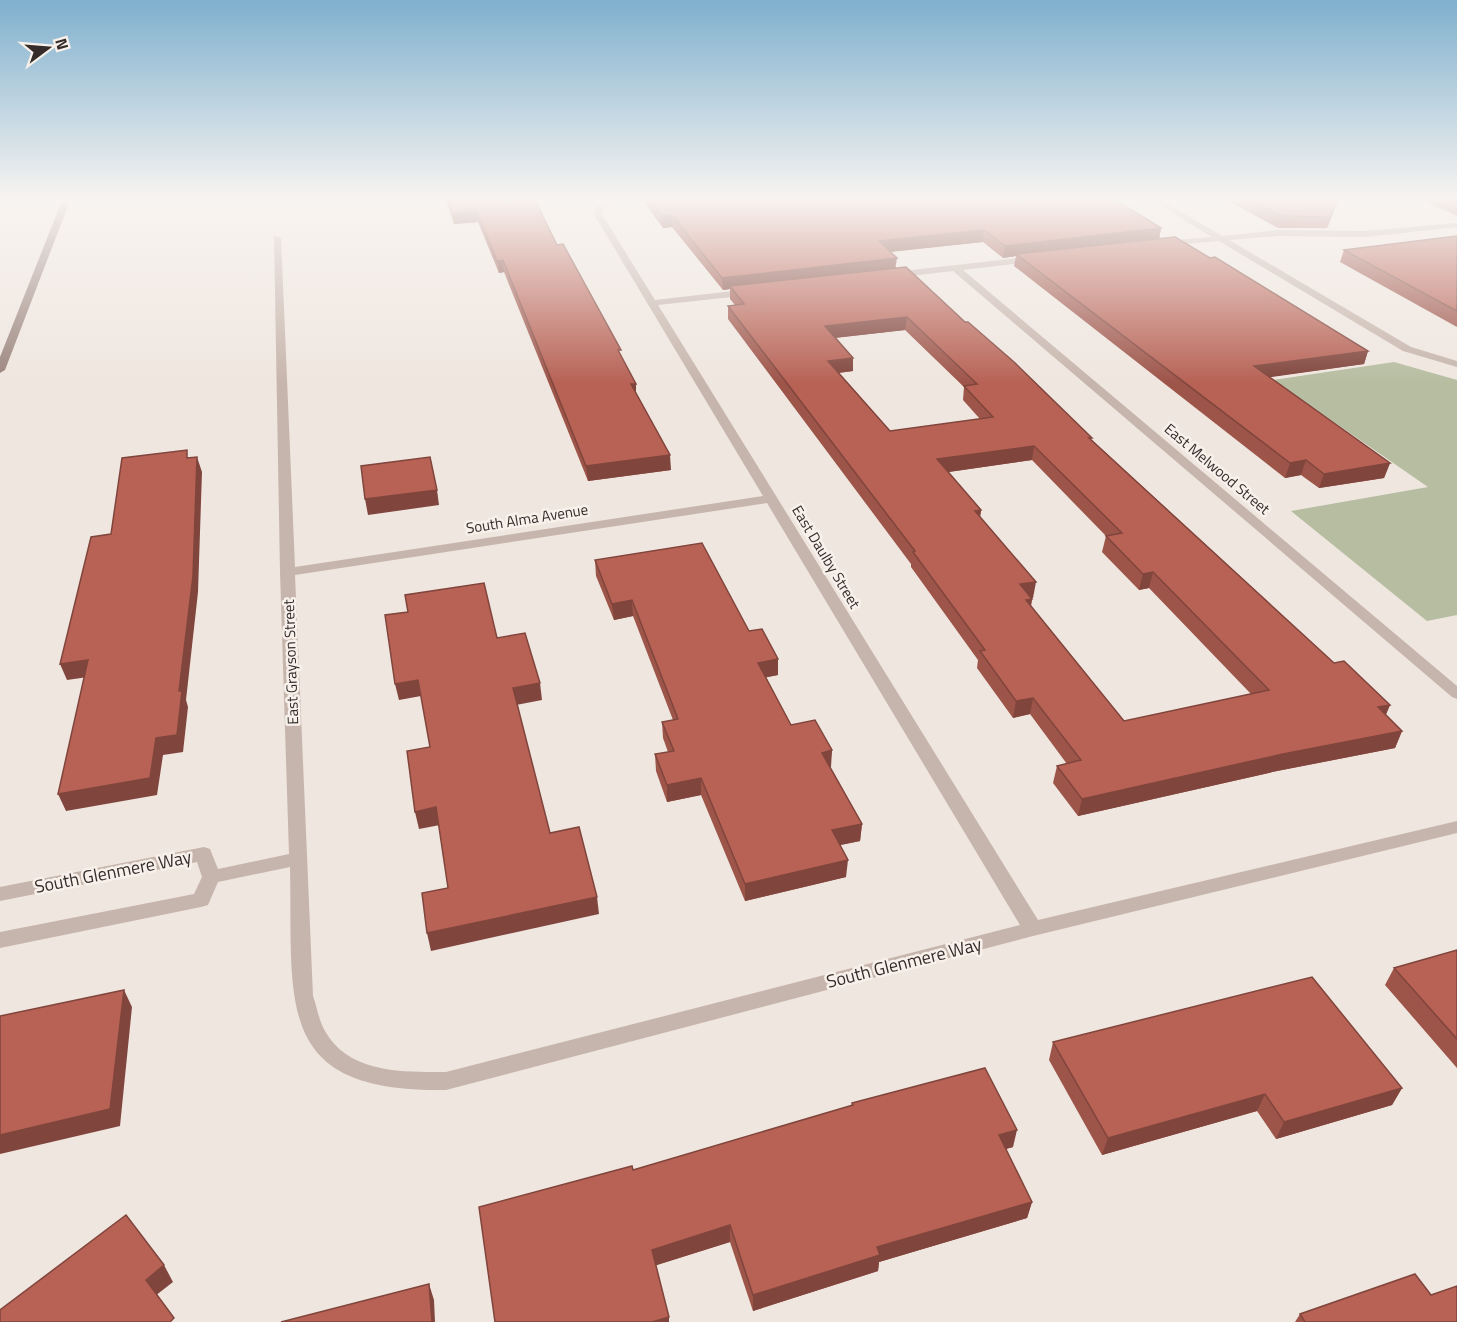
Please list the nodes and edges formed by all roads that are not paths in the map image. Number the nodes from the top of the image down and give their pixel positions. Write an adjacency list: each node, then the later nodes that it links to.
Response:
1 (43, 260): 11 (main road)
2 (278, 260): 13 (street, East Grayson Street)
3 (626, 260): 9 (street, East Daulby Street)
4 (1031, 260): 6 (street)
5 (1256, 260): 10 (street)
6 (955, 268): 7 (street); 14 (street, East Melwood Street)
7 (884, 276)
8 (765, 290): 9 (street)
9 (652, 303): 12 (street, East Daulby Street)
10 (1457, 364)
11 (0, 370)
12 (771, 499): 13 (street, South Alma Avenue); 19 (street, East Daulby Street)
13 (287, 572): 16 (street, East Grayson Street)
14 (1457, 694)
15 (1457, 826): 19 (street, South Glenmere Way)
16 (298, 859): 17 (street, South Glenmere Way); 21 (street, East Grayson Street)
17 (211, 877): 18 (street, South Glenmere Way); 20 (street, South Glenmere Way)
18 (0, 894)
19 (1034, 929): 21 (street, South Glenmere Way)
20 (0, 940)
21 (351, 1070)

